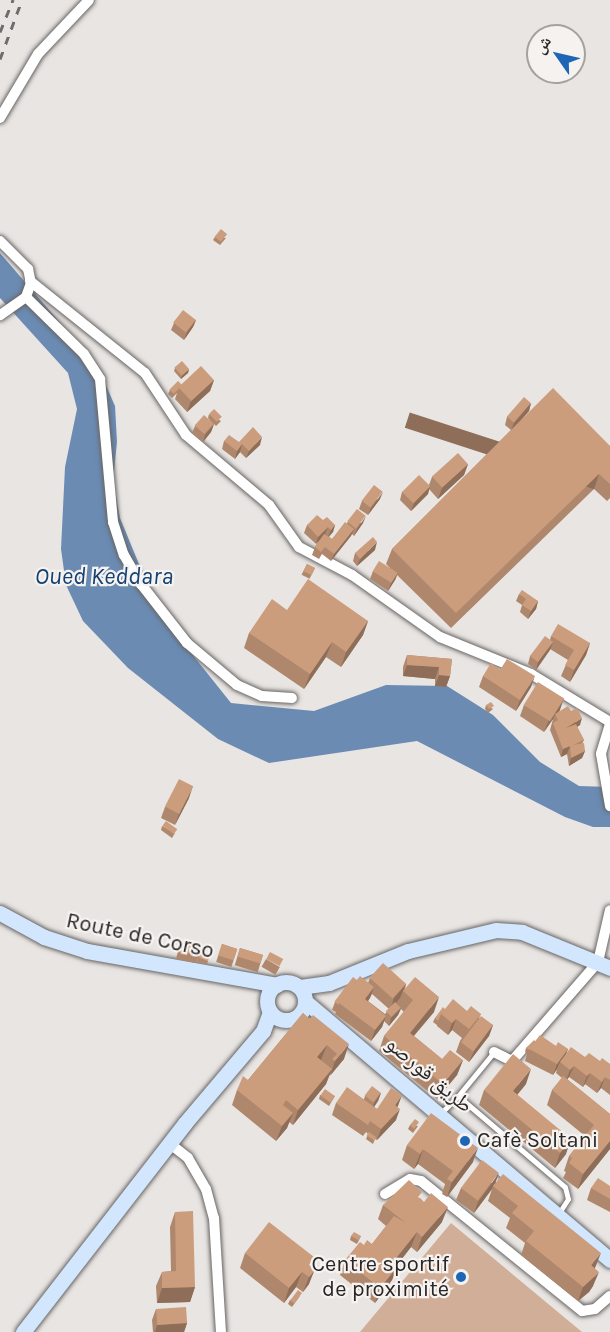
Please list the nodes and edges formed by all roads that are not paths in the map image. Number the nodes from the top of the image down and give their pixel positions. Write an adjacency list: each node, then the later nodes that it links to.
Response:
1 (89, 0): 2 (street)
2 (0, 118)
3 (0, 241): 4 (street)
4 (30, 281): 5 (street); 8 (street)
5 (24, 297): 6 (street); 7 (street)
6 (0, 315)
7 (292, 698)
8 (610, 723): 9 (street)
9 (610, 806)
10 (610, 910): 12 (street)
11 (0, 913): 13 (main road, Route de Corso)
12 (604, 965): 15 (main road); 17 (street)
13 (241, 981): 14 (main road, Route de Corso); 16 (main road, Route de Corso)
14 (277, 985): 15 (main road, Route de Corso); 16 (main road)
15 (303, 1001): 16 (main road); 19 (main road, طريق قورصو)
16 (274, 1011): 20 (main road)
17 (494, 1052): 18 (lane)
18 (458, 1096): 19 (lane); 22 (lane)
19 (440, 1114): 22 (main road, طريق قورصو)
20 (170, 1143): 25 (main road); 26 (street)
21 (385, 1194): 24 (street)
22 (558, 1215): 23 (main road, طريق قورصو)
23 (610, 1260)
24 (610, 1296)
25 (23, 1332)
26 (221, 1332)

